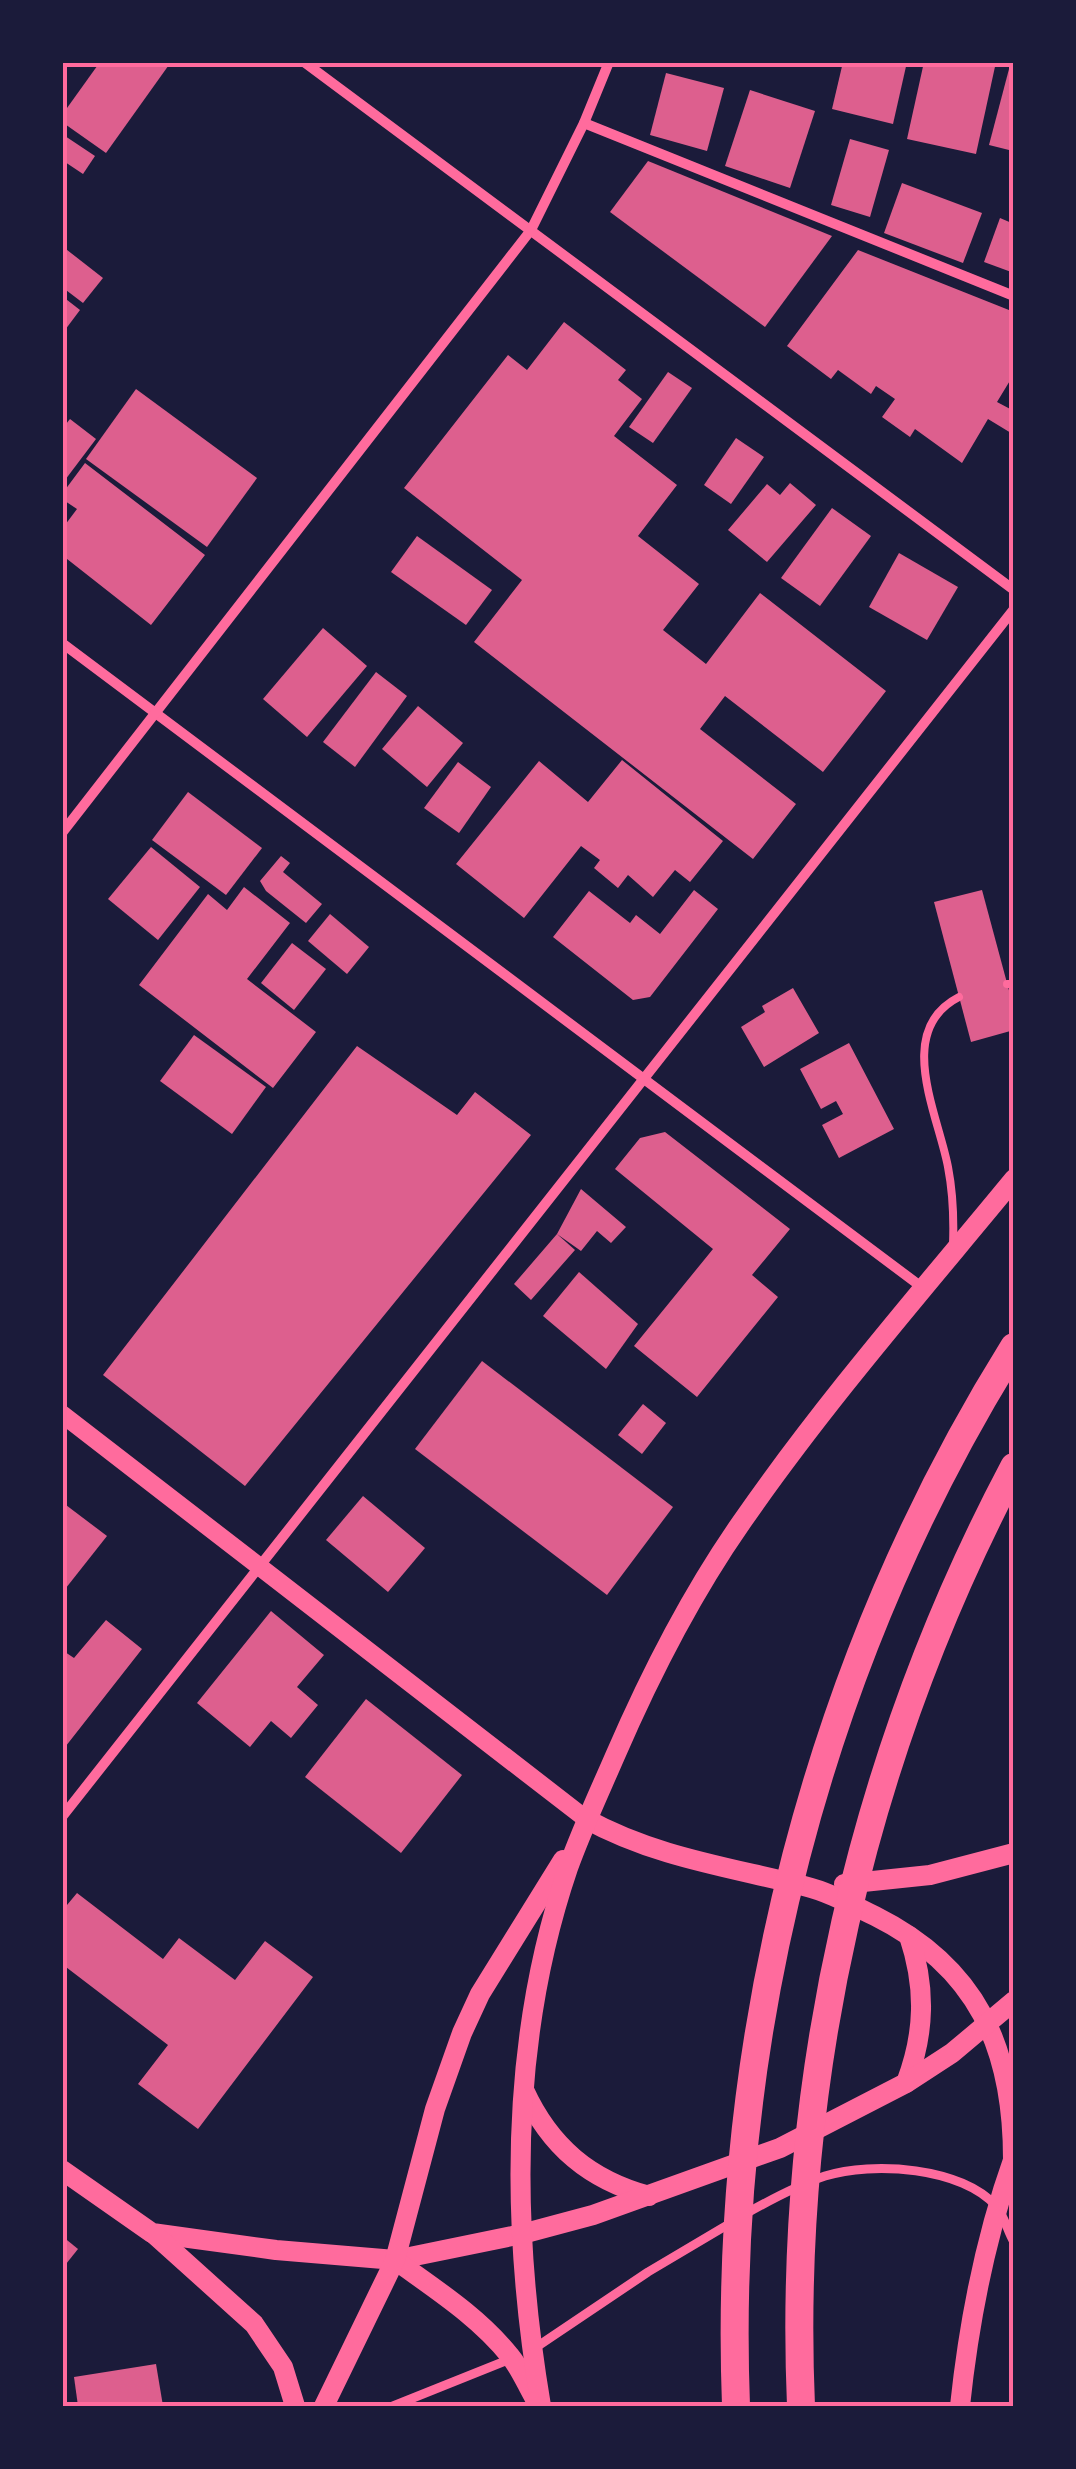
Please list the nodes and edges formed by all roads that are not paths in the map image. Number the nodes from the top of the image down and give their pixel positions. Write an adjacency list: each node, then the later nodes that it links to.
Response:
1 (304, 62): 4 (street)
2 (610, 62): 3 (street)
3 (584, 122): 4 (street); 5 (street)
4 (532, 230): 6 (street); 9 (street)
5 (1014, 296)
6 (1014, 590)
7 (1014, 609): 12 (street)
8 (62, 643): 9 (street)
9 (156, 713): 10 (street); 12 (street)
10 (62, 833)
11 (959, 997): 14 (lane)
12 (643, 1080): 15 (street); 19 (street)
13 (1014, 1179): 14 (main road)
14 (953, 1254): 15 (main road)
15 (924, 1289): 21 (main road)
16 (1014, 1347): 42 (highway)
17 (62, 1414): 19 (street)
18 (1014, 1467): 43 (highway)
19 (260, 1566): 20 (street); 21 (street)
20 (62, 1817)
21 (586, 1819): 23 (main road); 28 (main road); 36 (main road)
22 (1014, 1854): 23 (main road)
23 (808, 1886): 24 (main road)
24 (909, 1936): 26 (main road); 27 (main road)
25 (1014, 2001): 26 (main road)
26 (988, 2024): 27 (main road); 29 (main road)
27 (906, 2083): 31 (main road)
28 (524, 2088): 31 (main road); 34 (main road)
29 (1013, 2158): 32 (main road)
30 (62, 2170): 33 (main road)
31 (650, 2196): 34 (main road)
32 (997, 2207): 35 (street); 37 (street); 44 (main road)
33 (152, 2233): 36 (main road); 38 (main road)
34 (522, 2234): 36 (main road); 37 (main road)
35 (1014, 2242)
36 (395, 2260): 37 (main road); 39 (main road)
37 (522, 2354): 40 (street); 41 (main road)
38 (295, 2406)
39 (324, 2406)
40 (392, 2406)
41 (540, 2406)
42 (736, 2406)
43 (800, 2406)
44 (960, 2406)

